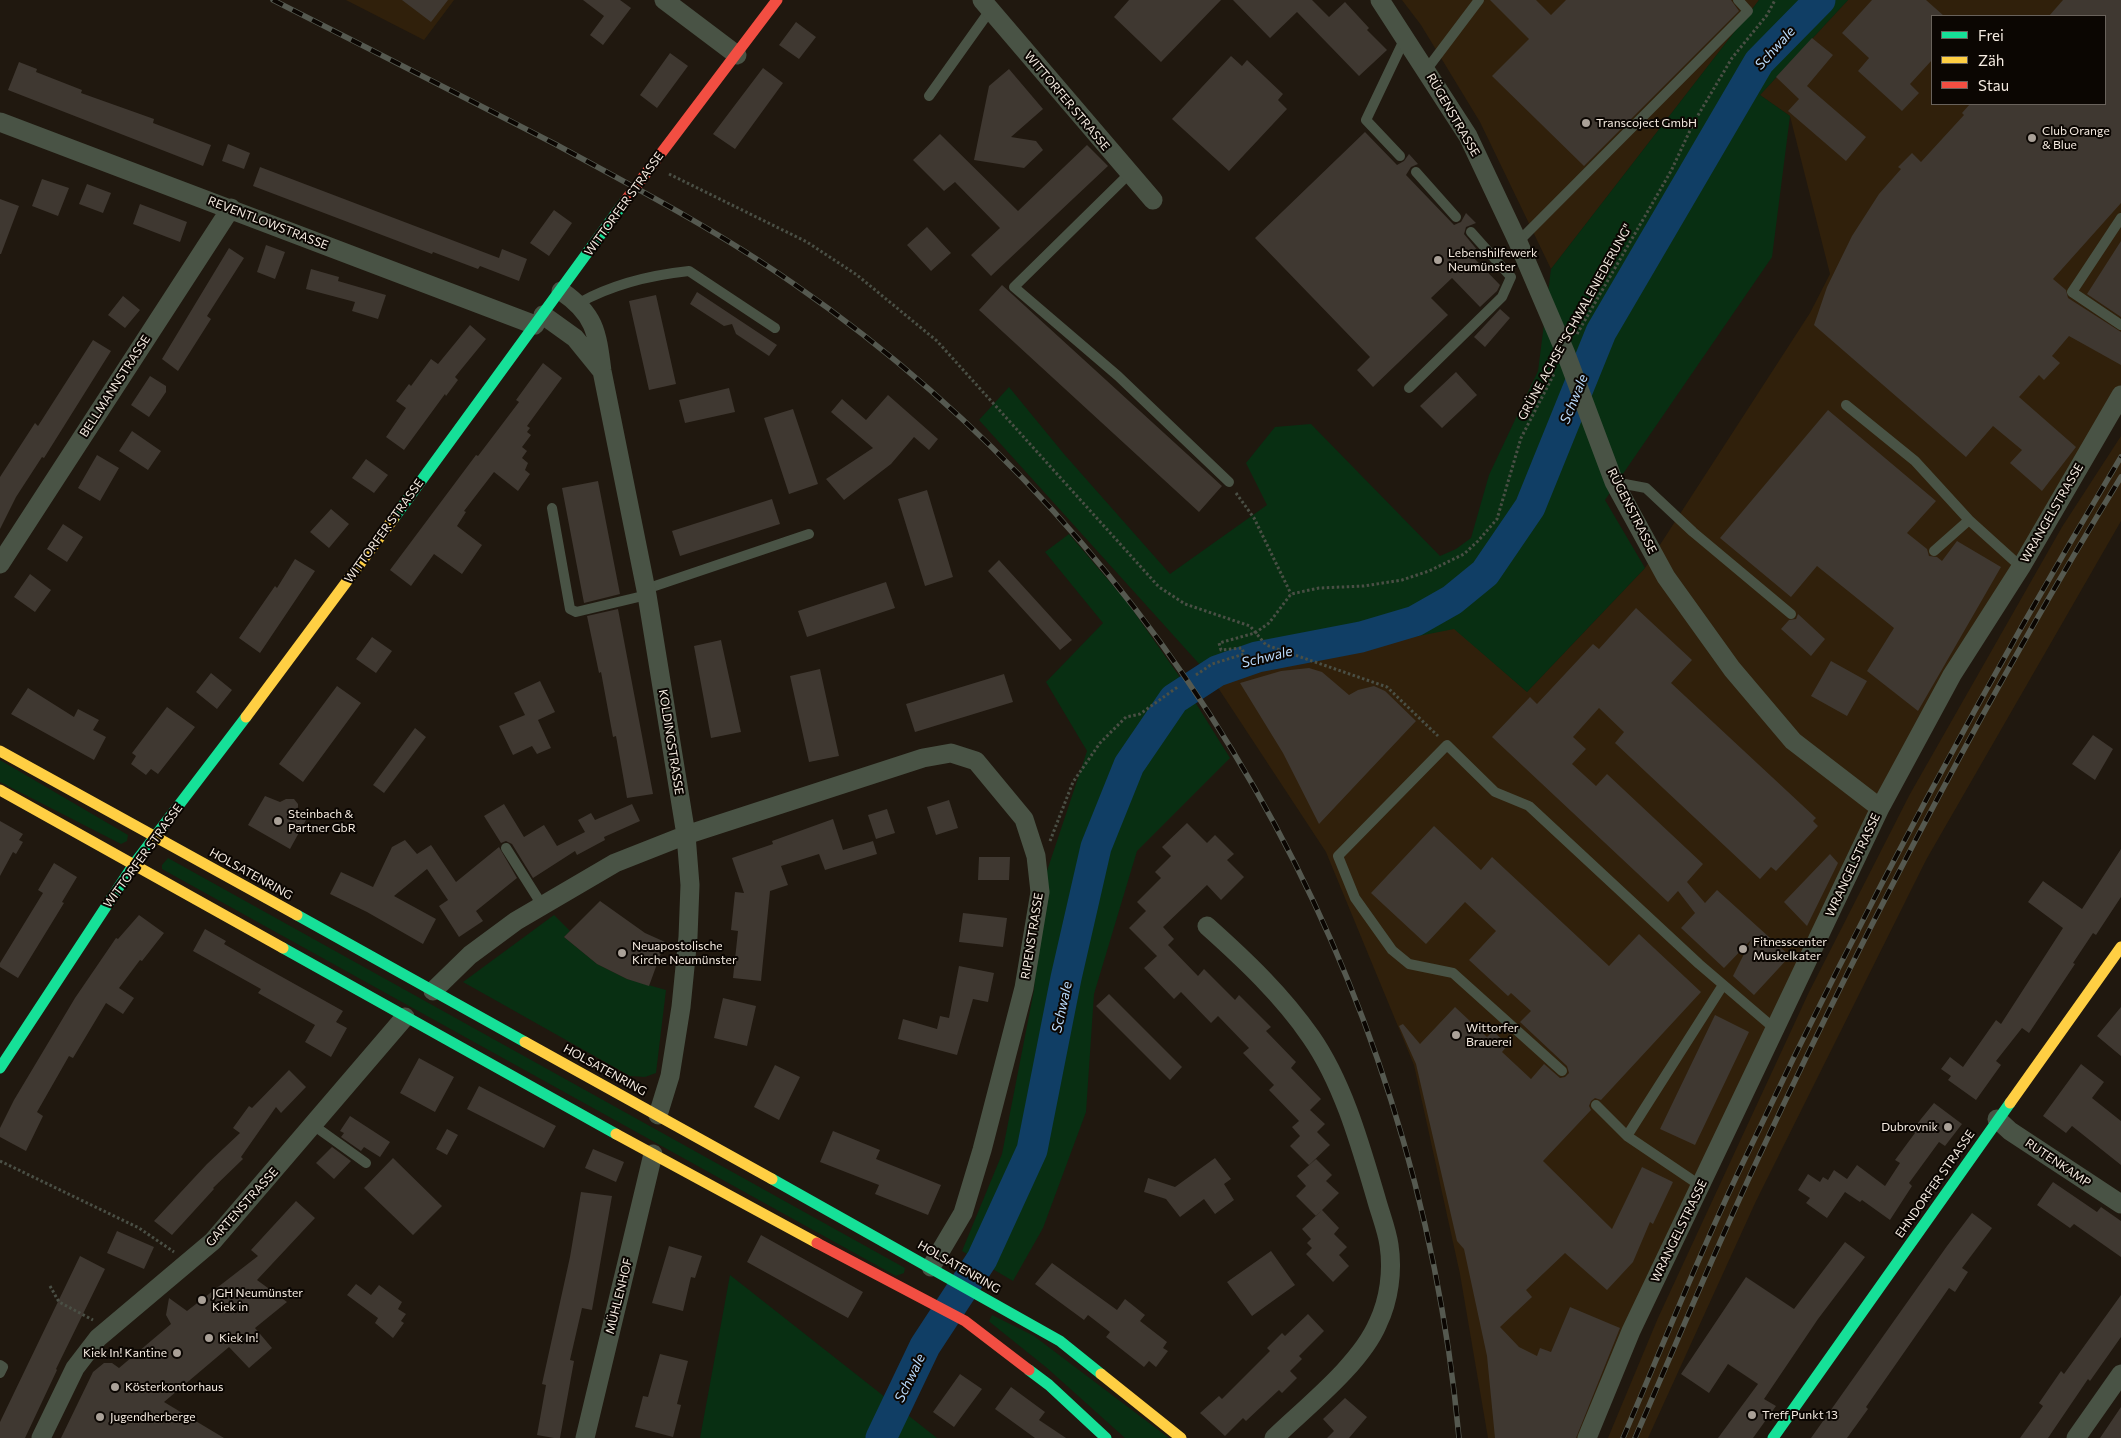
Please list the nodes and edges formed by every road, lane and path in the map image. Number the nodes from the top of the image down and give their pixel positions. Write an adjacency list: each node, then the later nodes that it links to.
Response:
1 (664, 0): 9 (street)
2 (777, 0): 9 (main road, WITTORFER STRASSE)
3 (1380, 0): 8 (street, RÜGENSTRASSE)
4 (1479, 0): 10 (lane)
5 (1738, 0): 22 (lane)
6 (1775, 0): 30 (path, GRÜNE ACHSE "SCHWALENIEDERUNG")
7 (986, 5): 11 (lane); 16 (street, WITTORFER STRASSE)
8 (1406, 37): 10 (street, RÜGENSTRASSE); 13 (lane)
9 (737, 54): 14 (main road, WITTORFER STRASSE)
10 (1427, 69): 22 (street, RÜGENSTRASSE)
11 (929, 96)
12 (0, 122): 18 (street, REVENTLOWSTRASSE)
13 (1400, 156)
14 (651, 165): 25 (main road, WITTORFER STRASSE); 46 (path)
15 (1416, 172): 19 (lane)
16 (1129, 174): 17 (street, WITTORFER STRASSE); 35 (lane)
17 (1153, 200)
18 (230, 208): 27 (street, REVENTLOWSTRASSE); 41 (street, BELLMANNSTRASSE)
19 (1456, 216)
20 (2121, 218): 28 (lane)
21 (1471, 232): 24 (lane)
22 (1518, 242): 23 (street, RÜGENSTRASSE)
23 (1532, 275): 24 (lane); 30 (street, RÜGENSTRASSE)
24 (1511, 277): 32 (lane)
25 (561, 291): 26 (street, KOLDINGSTRASSE); 27 (main road, WITTORFER STRASSE)
26 (579, 303): 29 (lane); 31 (street, KOLDINGSTRASSE)
27 (539, 320): 31 (street, KOLDINGSTRASSE); 54 (main road, WITTORFER STRASSE)
28 (2121, 325)
29 (776, 328)
30 (1568, 360): 36 (street, RÜGENSTRASSE); 44 (path, GRÜNE ACHSE "SCHWALENIEDERUNG")
31 (602, 371): 43 (street, KOLDINGSTRASSE)
32 (1410, 388)
33 (2121, 395): 42 (street, WRANGELSTRASSE)
34 (1846, 405): 38 (lane)
35 (1229, 482): 44 (path)
36 (1614, 482): 45 (lane); 52 (street, RÜGENSTRASSE)
37 (552, 508): 43 (lane)
38 (1969, 520): 40 (lane); 42 (lane)
39 (809, 534): 43 (lane)
40 (1934, 551)
41 (0, 564)
42 (2021, 567): 52 (street, WRANGELSTRASSE)
43 (647, 592): 53 (street, KOLDINGSTRASSE)
44 (1291, 594): 46 (path)
45 (1791, 614)
46 (1255, 633): 47 (path); 49 (path)
47 (1196, 675)
48 (1179, 686): 56 (path)
49 (1447, 745): 61 (lane); 66 (lane)
50 (0, 750): 54 (main road, HOLSATENRING)
51 (0, 790): 57 (main road)
52 (1880, 808): 64 (street, WRANGELSTRASSE)
53 (686, 835): 56 (street, RIPENSTRASSE); 58 (street, RIPENSTRASSE); 68 (street, KOLDINGSTRASSE)
54 (155, 836): 57 (main road, WITTORFER STRASSE); 62 (main road, HOLSATENRING)
55 (506, 848): 58 (lane)
56 (1036, 856): 78 (street, RIPENSTRASSE)
57 (134, 864): 63 (main road); 65 (main road, WITTORFER STRASSE)
58 (542, 905): 62 (street, RIPENSTRASSE)
59 (1207, 926): 88 (street)
60 (2121, 947): 69 (main road, EHNDORFER STRASSE)
61 (1723, 985): 64 (lane); 71 (lane)
62 (433, 991): 68 (main road, HOLSATENRING)
63 (405, 1017): 70 (street, GARTENSTRASSE); 72 (main road)
64 (1775, 1029): 75 (street, WRANGELSTRASSE)
65 (0, 1068)
66 (1562, 1071)
67 (1596, 1105): 71 (lane)
68 (658, 1115): 78 (main road, HOLSATENRING)
69 (1997, 1119): 76 (street, RUTENKAMP); 90 (main road, EHNDORFER STRASSE)
70 (313, 1125): 74 (lane); 77 (street, GARTENSTRASSE)
71 (1627, 1136): 75 (lane)
72 (653, 1154): 85 (street, MÜHLENHOF); 86 (main road)
73 (0, 1160): 77 (path)
74 (366, 1163)
75 (1701, 1186): 89 (street, WRANGELSTRASSE)
76 (2121, 1204)
77 (188, 1263): 80 (street, GARTENSTRASSE)
78 (939, 1271): 87 (main road, HOLSATENRING)
79 (50, 1286): 80 (path)
80 (109, 1329): 84 (street, GARTENSTRASSE)
81 (0, 1365): 82 (lane)
82 (0, 1374)
83 (2121, 1374): 91 (street)
84 (41, 1438)
85 (585, 1438)
86 (1106, 1438)
87 (1181, 1438)
88 (1274, 1438)
89 (1587, 1438)
90 (1773, 1438)
91 (2076, 1438)

